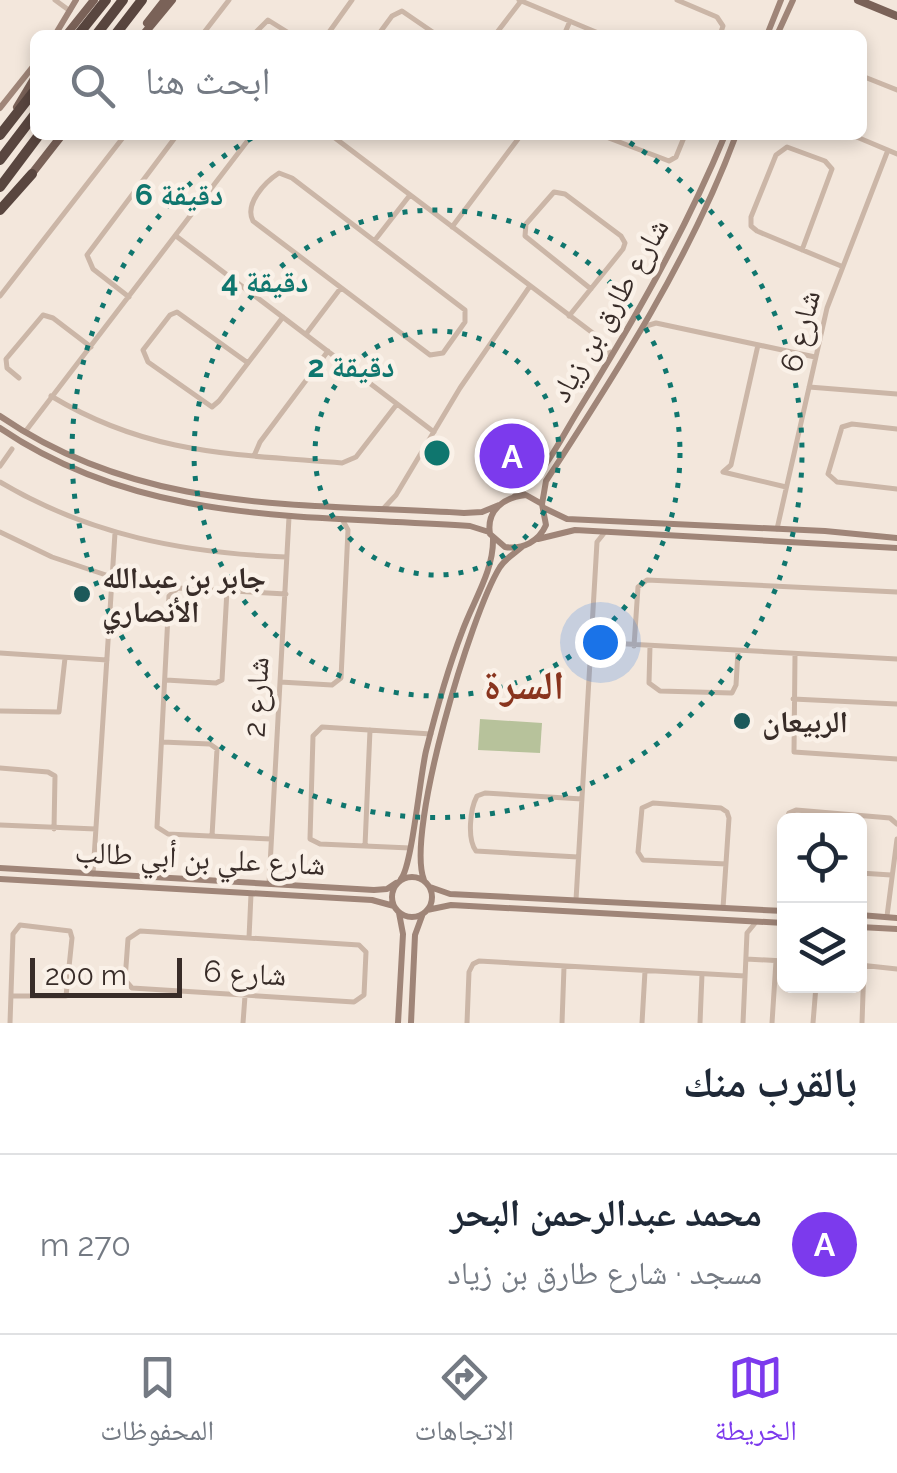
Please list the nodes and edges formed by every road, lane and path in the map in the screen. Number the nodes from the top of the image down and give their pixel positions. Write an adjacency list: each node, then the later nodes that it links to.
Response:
1 (55, 0): 15 (street)
2 (76, 0): 15 (street)
3 (94, 0): 20 (main road)
4 (106, 0): 21 (highway)
5 (122, 0): 22 (highway)
6 (142, 0): 23 (highway)
7 (169, 0): 24 (main road)
8 (229, 0): 25 (street)
9 (352, 0): 28 (street)
10 (520, 0): 18 (street); 31 (street)
11 (676, 0): 34 (street)
12 (793, 0): 16 (street)
13 (858, 0): 17 (main road)
14 (780, 3): 16 (street); 35 (street)
15 (70, 11): 19 (street)
16 (788, 11): 36 (street)
17 (897, 16)
18 (570, 22): 32 (street); 33 (street)
19 (58, 30)
20 (70, 30)
21 (82, 30)
22 (100, 30)
23 (119, 30)
24 (145, 30)
25 (206, 30)
26 (257, 30): 27 (street)
27 (285, 30)
28 (331, 30)
29 (382, 30): 30 (street)
30 (430, 30)
31 (499, 30)
32 (566, 30)
33 (590, 30)
34 (722, 30)
35 (768, 30)
36 (779, 30)
37 (30, 70): 42 (street)
38 (867, 78): 40 (street)
39 (30, 86): 44 (main road)
40 (897, 90)
41 (30, 96): 44 (highway)
42 (0, 108)
43 (30, 121): 62 (highway)
44 (10, 122): 45 (highway)
45 (0, 135)
46 (36, 140): 64 (highway)
47 (58, 140): 63 (main road)
48 (121, 140): 77 (street)
49 (173, 140): 78 (street)
50 (248, 140): 70 (street)
51 (338, 140): 65 (street)
52 (517, 140): 67 (street)
53 (613, 140): 54 (street)
54 (683, 140)
55 (723, 140): 68 (street, شارع طارق بن زياد)
56 (728, 140): 59 (street)
57 (734, 140): 59 (street, شارع طارق بن زياد)
58 (864, 140): 60 (street)
59 (732, 146): 69 (street, شارع طارق بن زياد)
60 (888, 150): 61 (street); 73 (street, شارع 6)
61 (897, 154)
62 (0, 160)
63 (32, 174): 66 (highway)
64 (0, 187)
65 (410, 195): 67 (street); 71 (street)
66 (0, 213)
67 (452, 228): 74 (street)
68 (682, 231): 69 (street); 83 (street, شارع طارق بن زياد)
69 (691, 235): 81 (street, شارع طارق بن زياد)
70 (176, 236): 78 (street); 80 (street)
71 (374, 241): 75 (street); 75 (street)
72 (802, 250): 72 (street); 73 (street)
73 (842, 266): 88 (street, شارع 6)
74 (530, 286): 79 (street); 100 (street)
75 (340, 289): 82 (street)
76 (591, 289): 76 (street); 79 (street)
77 (0, 296)
78 (129, 297): 86 (street)
79 (569, 316): 84 (street)
80 (283, 317): 82 (street); 90 (street)
81 (641, 328): 85 (street); 116 (street, شارع طارق بن زياد)
82 (306, 334): 87 (street)
83 (620, 342): 84 (street); 89 (street, شارع طارق بن زياد)
84 (606, 343): 89 (street)
85 (758, 344): 88 (street); 109 (street)
86 (91, 348): 91 (street); 94 (street)
87 (328, 351): 95 (street); 104 (street)
88 (815, 357): 92 (street, شارع 6)
89 (611, 358): 113 (street, شارع طارق بن زياد)
90 (248, 363): 90 (street)
91 (19, 378)
92 (809, 387): 93 (street); 109 (street, شارع 6)
93 (897, 394)
94 (52, 396): 99 (street); 104 (street)
95 (397, 404): 100 (street); 104 (street)
96 (0, 416): 99 (street)
97 (0, 428): 101 (street)
98 (897, 429): 110 (street)
99 (25, 432): 107 (street)
100 (434, 432): 112 (street)
101 (10, 434): 102 (street); 103 (street)
102 (28, 446): 103 (street); 111 (street)
103 (12, 449): 105 (street)
104 (254, 456)
105 (0, 466)
106 (0, 482): 129 (street)
107 (141, 483): 108 (street); 111 (street)
108 (155, 487): 114 (street); 117 (street)
109 (786, 488): 125 (street, شارع 6)
110 (897, 489)
111 (138, 494): 114 (street)
112 (396, 496): 117 (street); 118 (street)
113 (515, 496): 115 (street); 116 (street)
114 (151, 497): 120 (street)
115 (499, 505): 119 (street); 131 (street)
116 (543, 507): 125 (street); 134 (street)
117 (383, 509): 118 (street)
118 (402, 510): 119 (street)
119 (436, 512): 123 (street)
120 (289, 514): 121 (street); 140 (street, شارع 2)
121 (342, 518): 122 (street); 124 (street)
122 (356, 520): 123 (street); 124 (street)
123 (435, 524): 131 (street)
124 (348, 530): 155 (street)
125 (776, 530): 130 (street)
126 (589, 531): 128 (street); 134 (street); 135 (street)
127 (0, 532): 141 (street)
128 (606, 532): 135 (street); 136 (street)
129 (115, 533): 140 (street); 141 (street)
130 (847, 533): 132 (street); 136 (street)
131 (491, 535): 137 (street); 160 (street)
132 (864, 535): 133 (street); 138 (street)
133 (897, 538)
134 (538, 539): 137 (street)
135 (597, 542): 145 (street)
136 (846, 544): 138 (street)
137 (523, 546): 165 (street)
138 (861, 546): 139 (street)
139 (897, 548)
140 (286, 557): 144 (street, شارع 2)
141 (112, 577): 153 (street)
142 (227, 590): 144 (street); 154 (street); 154 (street)
143 (897, 592): 146 (street)
144 (286, 594): 155 (street, شارع 2)
145 (591, 642): 146 (street); 168 (street)
146 (634, 646): 147 (street)
147 (650, 646): 148 (street); 148 (street)
148 (738, 651): 150 (street)
149 (0, 653): 151 (street)
150 (795, 654): 152 (street); 156 (street)
151 (64, 658): 153 (street); 158 (street)
152 (897, 658)
153 (107, 660): 175 (street)
154 (165, 680): 161 (street)
155 (280, 682): 177 (street, شارع 2)
156 (794, 699): 157 (street); 162 (street)
157 (897, 704)
158 (0, 711)
159 (370, 730): 160 (street); 179 (street); 179 (street)
160 (430, 734): 164 (street)
161 (162, 742): 176 (street); 176 (street)
162 (897, 759)
163 (0, 768): 174 (street)
164 (420, 778): 165 (street); 166 (street)
165 (431, 780): 167 (street)
166 (417, 796): 167 (street); 180 (street)
167 (428, 798): 192 (street)
168 (582, 798): 181 (street); 181 (street)
169 (791, 813): 170 (street)
170 (831, 813)
171 (867, 816): 172 (street)
172 (897, 824)
173 (0, 825): 174 (street)
174 (54, 829): 175 (street)
175 (96, 829): 185 (street)
176 (212, 836): 177 (street)
177 (271, 839): 191 (street, شارع 2)
178 (897, 839): 186 (street)
179 (365, 846): 180 (street)
180 (410, 848): 190 (street)
181 (579, 857): 199 (street)
182 (726, 864): 182 (street); 203 (street)
183 (0, 868): 185 (street, شارع علي بن أبي طالب)
184 (867, 873): 186 (street)
185 (93, 874): 188 (street, شارع علي بن أبي طالب)
186 (892, 875): 209 (street)
187 (0, 878): 193 (street, شارع علي بن أبي طالب)
188 (174, 879): 189 (street, شارع علي بن أبي طالب); 193 (street)
189 (189, 880): 191 (street, شارع علي بن أبي طالب); 194 (street)
190 (399, 881): 192 (street); 195 (street, شارع علي بن أبي طالب); 204 (street)
191 (269, 884): 195 (street, شارع علي بن أبي طالب)
192 (427, 884): 197 (street); 205 (street)
193 (172, 890): 194 (street, شارع علي بن أبي طالب)
194 (186, 890): 196 (street, شارع علي بن أبي طالب)
195 (374, 890): 198 (street)
196 (251, 894): 198 (street, شارع علي بن أبي طالب); 218 (street, شارع 6)
197 (468, 895): 199 (street); 201 (street)
198 (372, 900): 204 (street, شارع علي بن أبي طالب)
199 (576, 900): 200 (street)
200 (656, 905): 202 (street); 208 (street)
201 (466, 906): 205 (street); 208 (street)
202 (673, 906): 203 (street); 210 (street)
203 (723, 908): 206 (street)
204 (396, 909): 205 (street); 227 (street)
205 (425, 911): 228 (street)
206 (777, 912)
207 (867, 915): 209 (street)
208 (654, 916): 210 (street)
209 (886, 916): 211 (street)
210 (673, 918): 212 (street)
211 (897, 918)
212 (738, 921): 213 (street); 217 (street)
213 (756, 922): 214 (street); 217 (street)
214 (777, 923)
215 (867, 927): 216 (street)
216 (897, 929)
217 (747, 933): 219 (street)
218 (248, 938): 234 (street, شارع 6); 234 (street, شارع 6)
219 (746, 959): 220 (street); 226 (street)
220 (776, 960): 244 (street)
221 (867, 966): 223 (street)
222 (564, 967): 224 (street); 239 (street); 240 (street)
223 (897, 969)
224 (645, 971): 225 (street); 241 (street)
225 (702, 974): 226 (street); 242 (street)
226 (745, 976): 243 (street)
227 (401, 981): 228 (street); 229 (street)
228 (413, 982): 230 (street)
229 (400, 991): 230 (street); 237 (street)
230 (412, 992): 238 (street)
231 (815, 993): 245 (street)
232 (862, 993): 246 (street)
233 (12, 996): 233 (street); 235 (street)
234 (246, 996): 236 (street)
235 (10, 1023)
236 (243, 1023)
237 (398, 1023)
238 (410, 1023)
239 (467, 1023)
240 (562, 1023)
241 (642, 1023)
242 (700, 1023)
243 (743, 1023)
244 (772, 1023)
245 (813, 1023)
246 (862, 1023)

